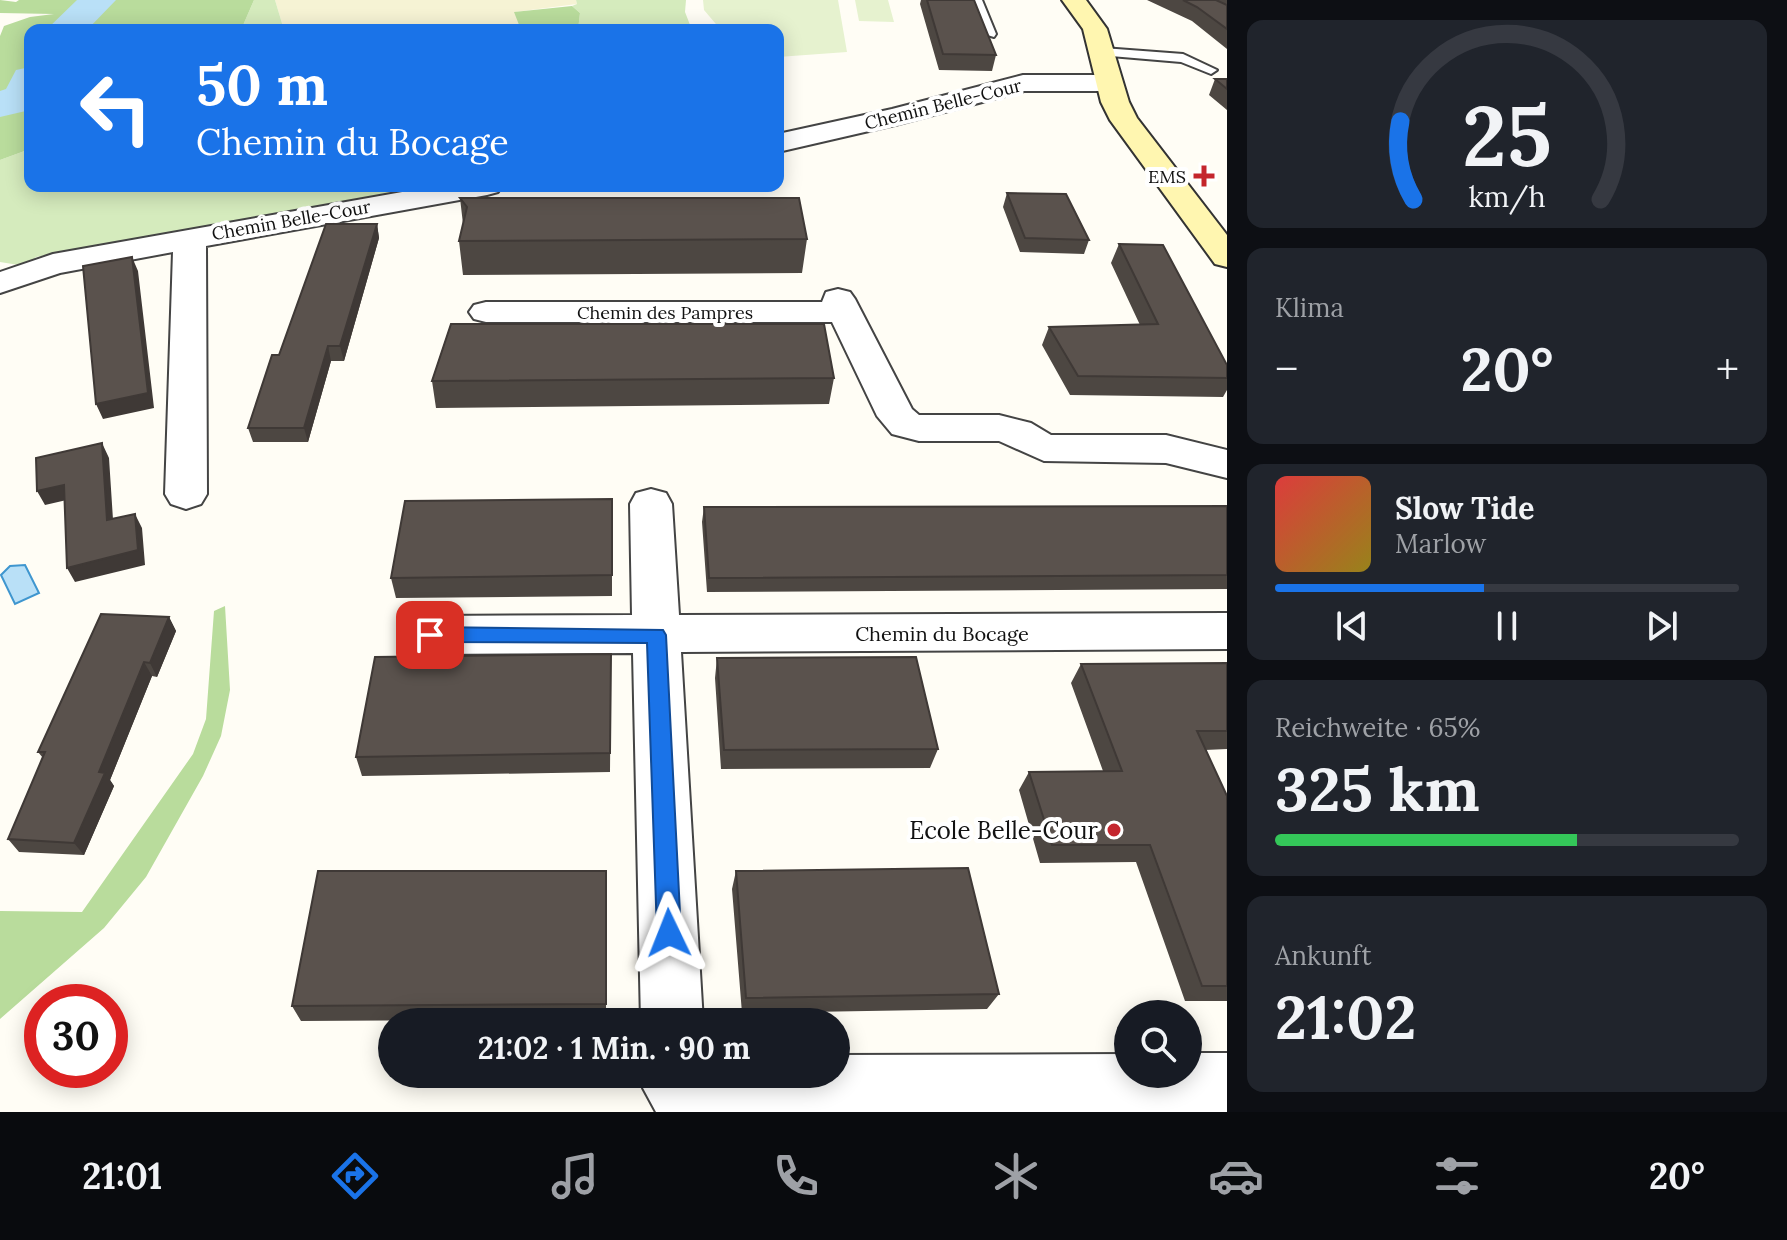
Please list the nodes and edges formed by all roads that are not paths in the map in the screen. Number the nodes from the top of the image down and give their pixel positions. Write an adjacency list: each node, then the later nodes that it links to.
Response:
1 (976, 0): 3 (lane)
2 (1074, 0): 4 (street)
3 (990, 34)
4 (1103, 52): 5 (lane); 6 (street)
5 (1211, 70)
6 (1109, 83): 7 (street, Chemin Belle-Cour); 10 (street)
7 (784, 142)
8 (453, 192): 9 (street, Chemin Belle-Cour)
9 (190, 238): 11 (street, Chemin Belle-Cour); 14 (street)
10 (1227, 257)
11 (0, 283)
12 (486, 312): 13 (street, Chemin des Pampres)
13 (1227, 464)
14 (186, 494)
15 (651, 504): 18 (street)
16 (1217, 631): 18 (street, Chemin du Bocage)
17 (430, 635): 18 (street, Chemin du Bocage)
18 (678, 635): 19 (street)
19 (672, 1008)
20 (1227, 1085): 21 (street)
21 (675, 1091)

